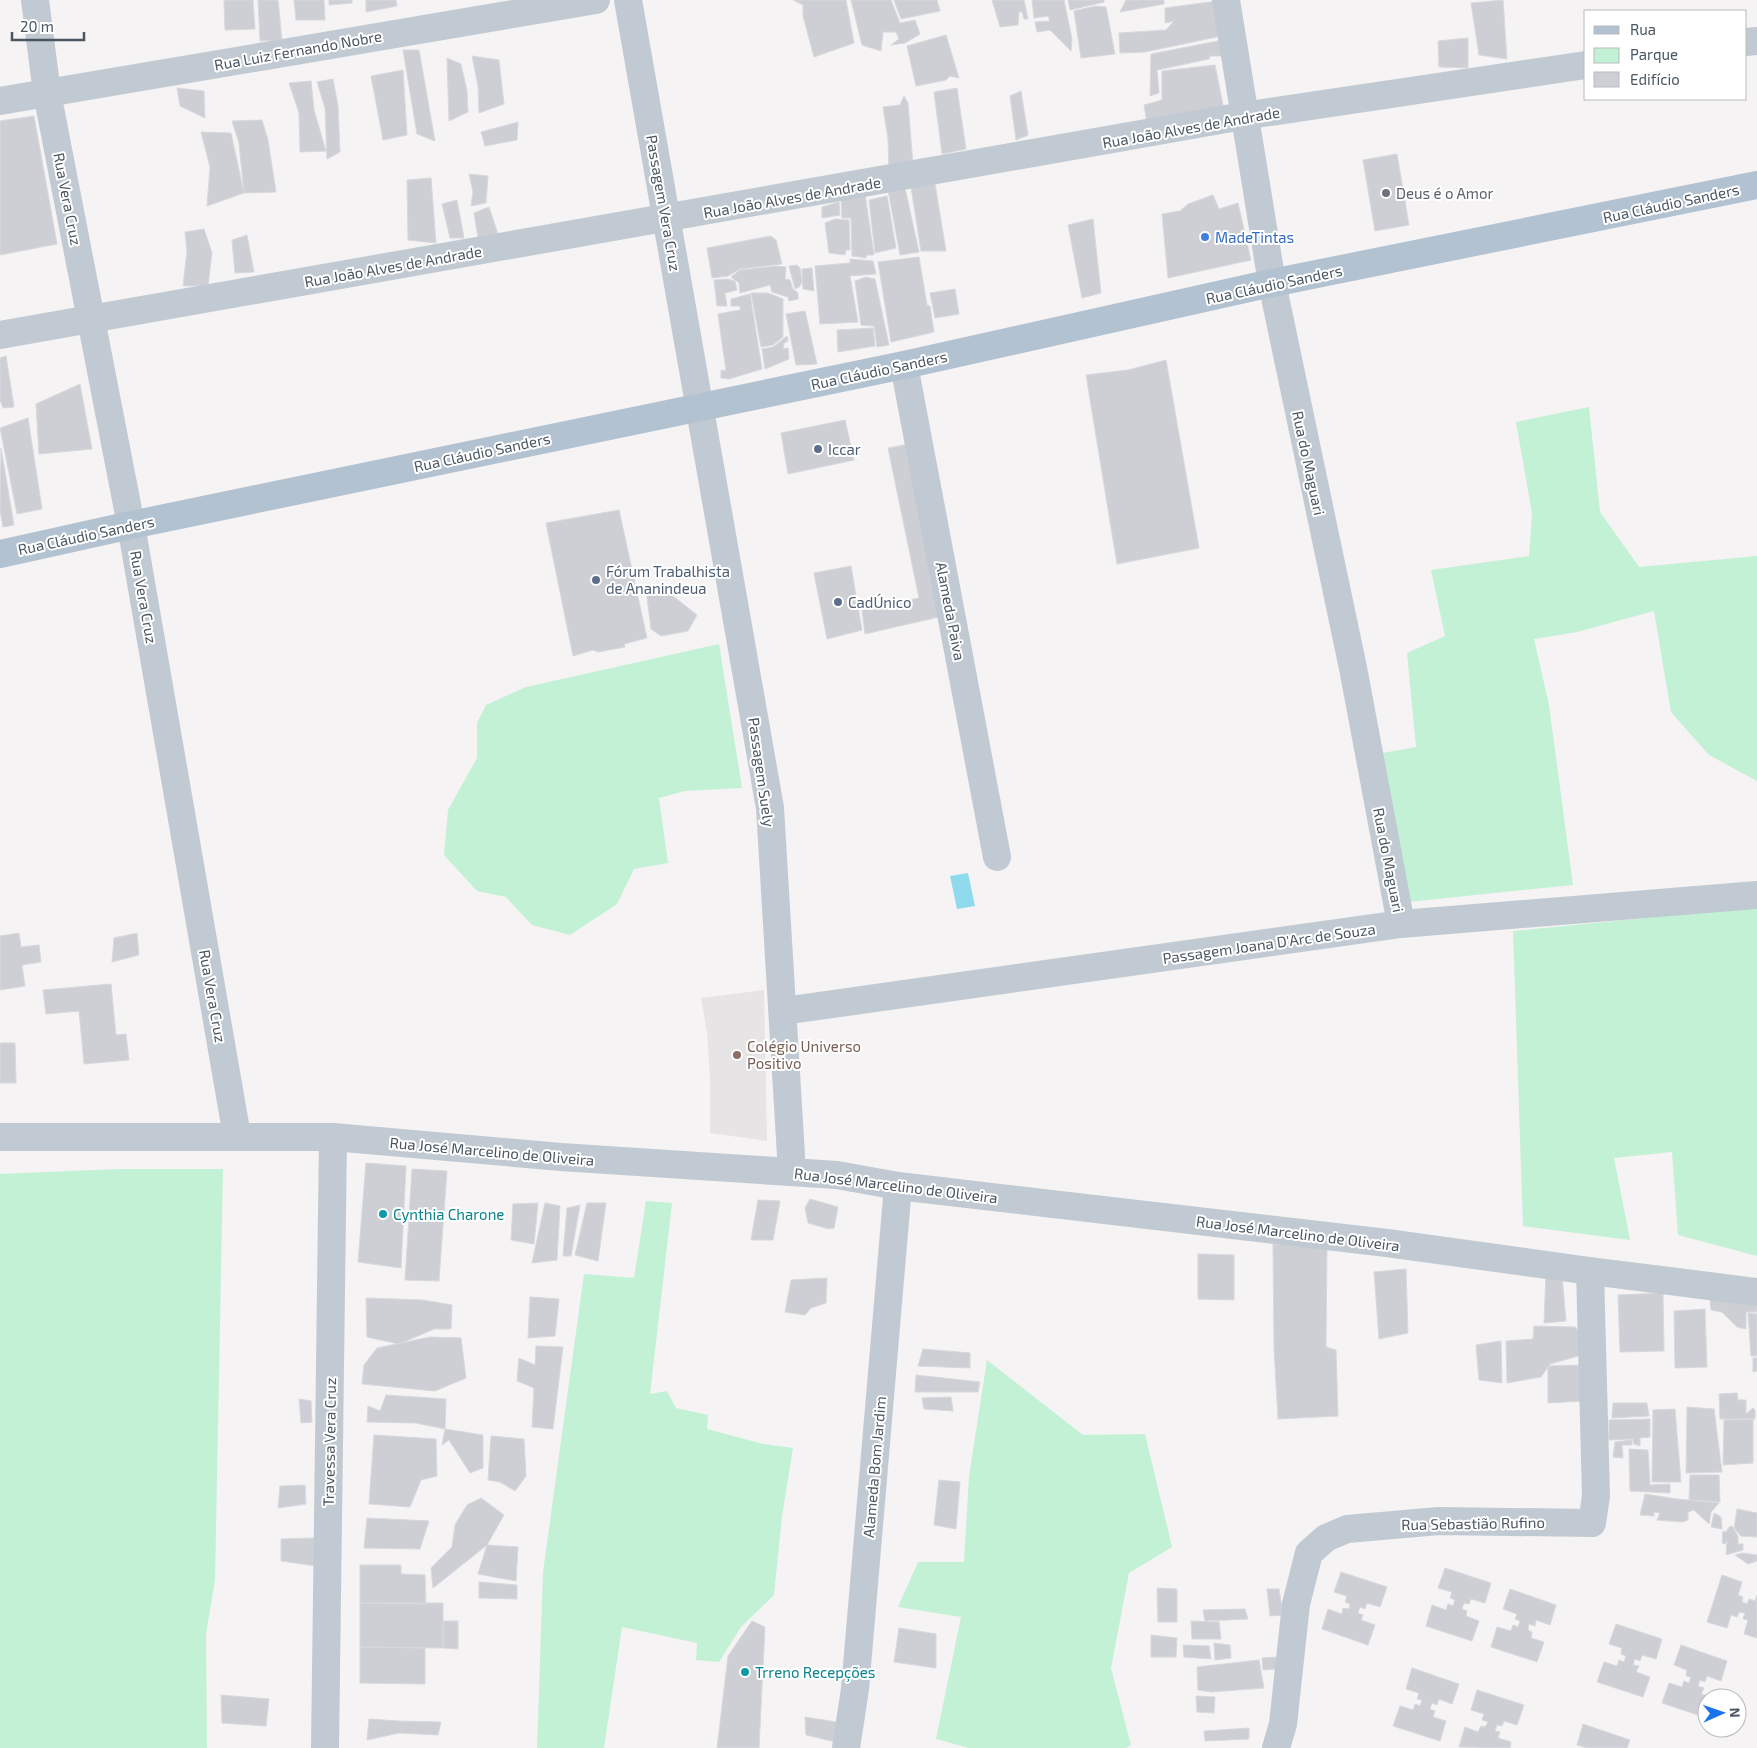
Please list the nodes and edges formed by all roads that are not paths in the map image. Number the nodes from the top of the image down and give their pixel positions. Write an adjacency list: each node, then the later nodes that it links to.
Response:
1 (35, 0): 6 (street, Rua Vera Cruz)
2 (596, 0): 6 (street, Rua Luiz Fernando Nobre)
3 (628, 0): 10 (street, Passagem Vera Cruz)
4 (1226, 0): 8 (street, Rua do Maguari)
5 (1584, 65): 8 (street, Rua João Alves de Andrade)
6 (47, 93): 7 (street, Rua Luiz Fernando Nobre); 12 (street, Rua Vera Cruz)
7 (0, 101)
8 (1243, 116): 10 (street, Rua João Alves de Andrade); 11 (street, Rua do Maguari)
9 (1757, 185): 11 (main road, Rua Cláudio Sanders)
10 (667, 218): 12 (street, Rua João Alves de Andrade); 15 (street, Passagem Vera Cruz)
11 (1272, 283): 14 (main road, Rua Cláudio Sanders); 20 (street, Rua do Maguari)
12 (90, 318): 13 (street, Rua João Alves de Andrade); 16 (street, Rua Vera Cruz)
13 (0, 335)
14 (904, 365): 15 (main road, Rua Cláudio Sanders); 18 (street, Alameda Paiva)
15 (701, 406): 16 (main road, Rua Cláudio Sanders); 21 (street, Passagem Suely)
16 (131, 524): 17 (main road, Rua Cláudio Sanders); 22 (street, Rua Vera Cruz)
17 (0, 554)
18 (997, 857)
19 (1757, 895): 20 (street, Passagem Joana D'Arc de Souza)
20 (1401, 924): 21 (street, Passagem Joana D'Arc de Souza)
21 (783, 1012): 25 (street, Passagem Suely)
22 (238, 1136): 23 (street, Rua José Marcelino de Oliveira); 24 (street, Rua José Marcelino de Oliveira)
23 (0, 1137)
24 (333, 1137): 25 (street, Rua José Marcelino de Oliveira); 29 (street, Travessa Vera Cruz)
25 (792, 1172): 26 (street, Rua José Marcelino de Oliveira)
26 (898, 1186): 27 (street, Rua José Marcelino de Oliveira); 30 (street, Alameda Bom Jardim)
27 (1590, 1272): 28 (street, Rua José Marcelino de Oliveira); 31 (street, Rua Sebastião Rufino)
28 (1757, 1292)
29 (325, 1748)
30 (846, 1748)
31 (1276, 1748)

